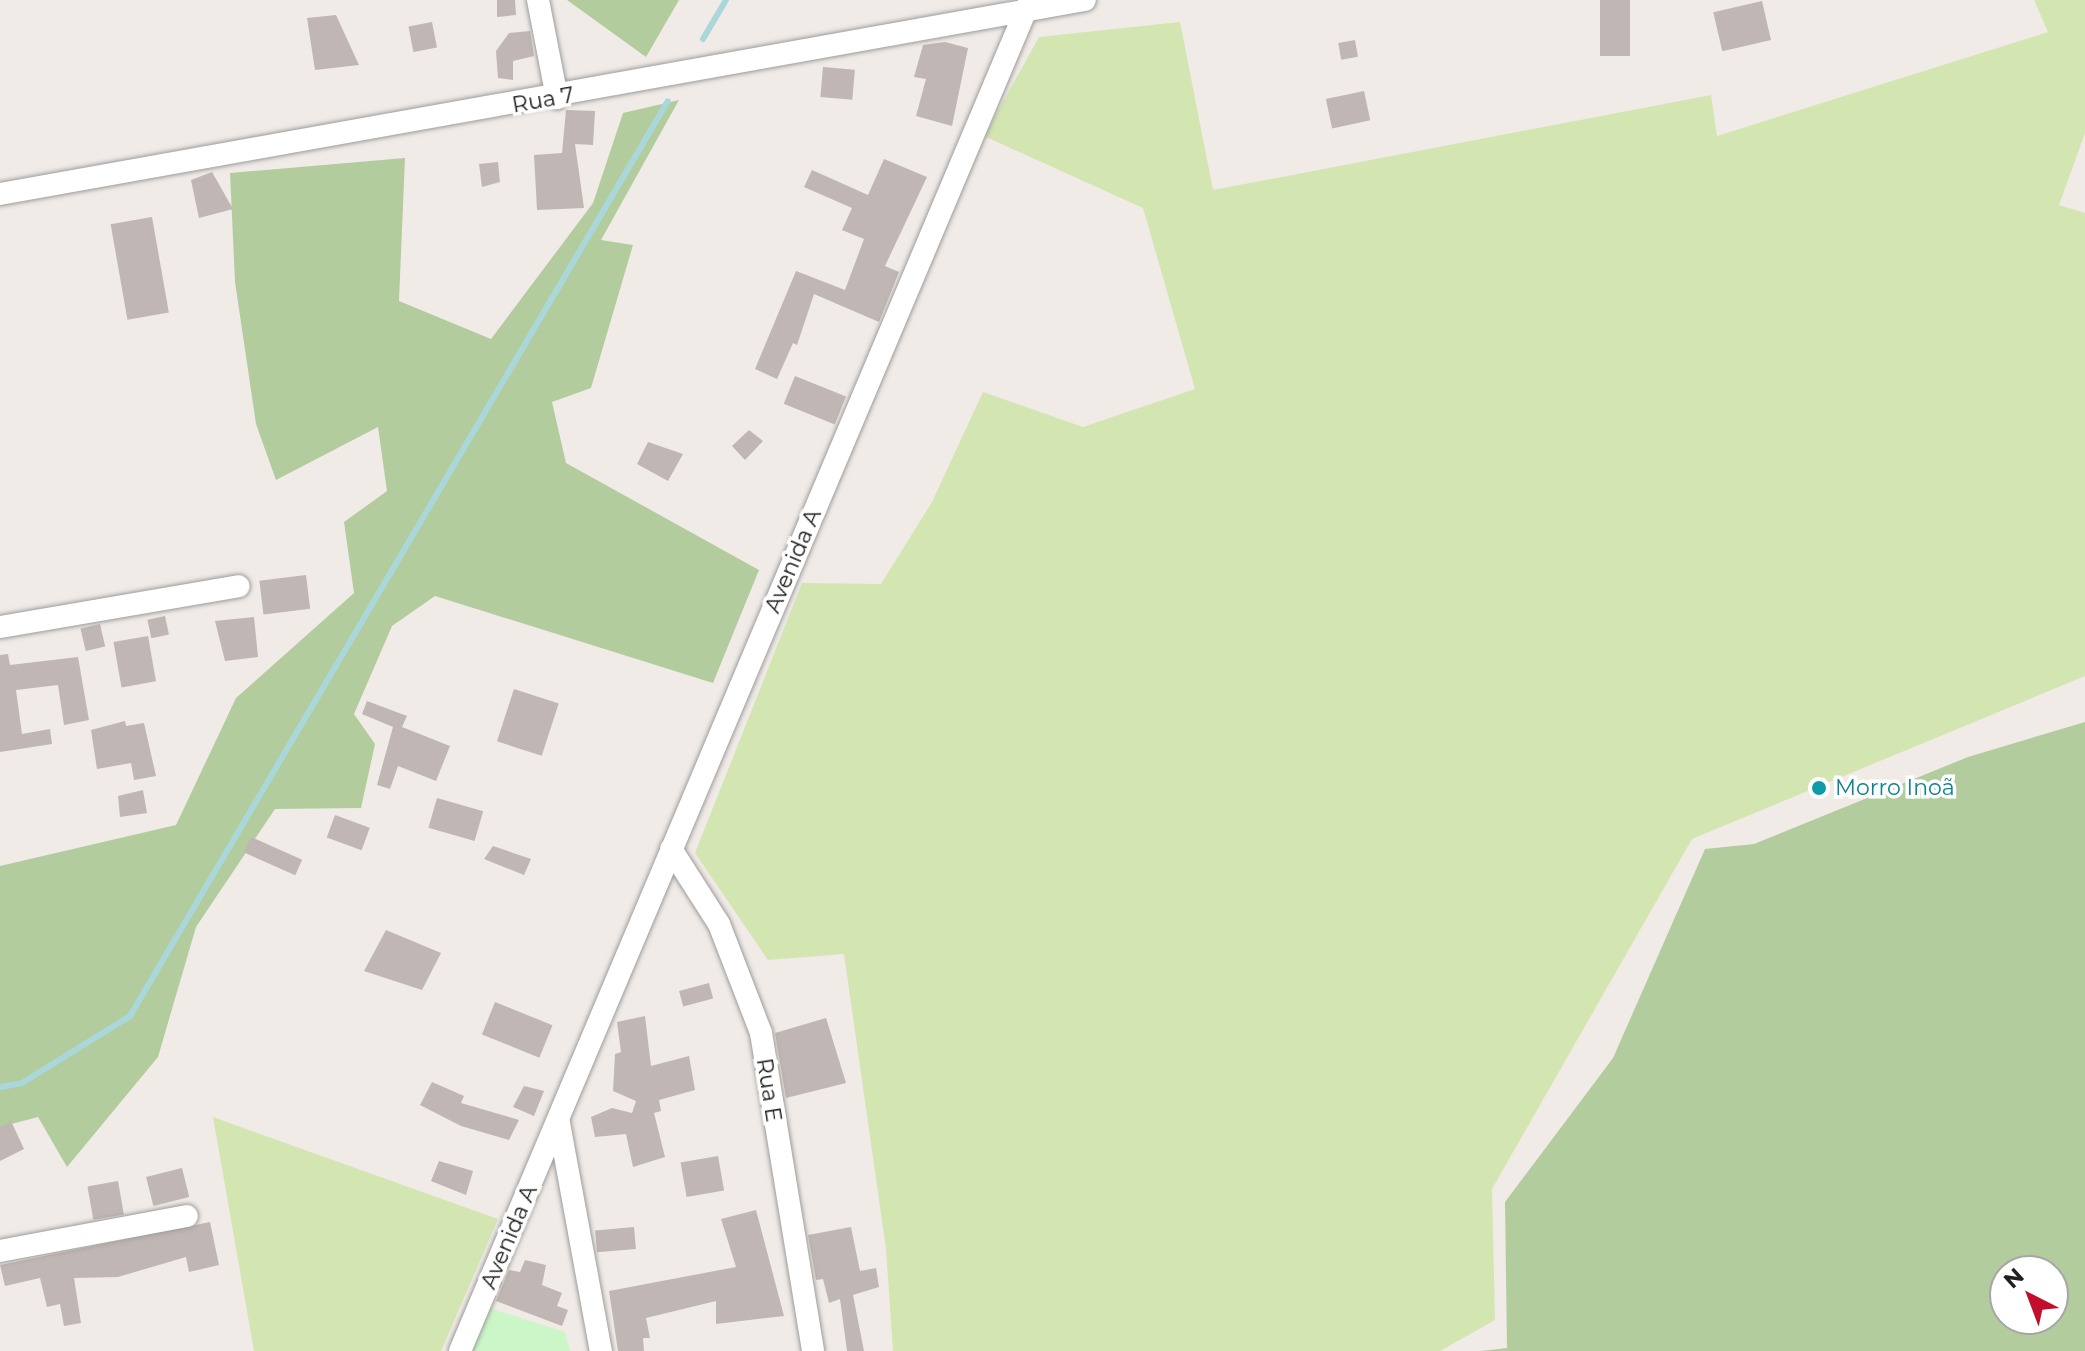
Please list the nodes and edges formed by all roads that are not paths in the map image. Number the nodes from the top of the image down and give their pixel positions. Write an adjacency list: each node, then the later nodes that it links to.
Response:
1 (538, 0): 4 (street)
2 (1085, 0): 3 (street, Rua 7)
3 (1028, 5): 4 (street, Rua 7); 8 (street, Avenida A)
4 (557, 98): 5 (street, Rua 7)
5 (0, 194)
6 (239, 586): 7 (street)
7 (0, 627)
8 (671, 849): 9 (street, Avenida A); 14 (street, Rua E)
9 (559, 1123): 12 (street, Avenida A); 13 (street, Avenida A)
10 (187, 1216): 11 (street)
11 (0, 1251)
12 (460, 1351)
13 (601, 1351)
14 (813, 1351)

